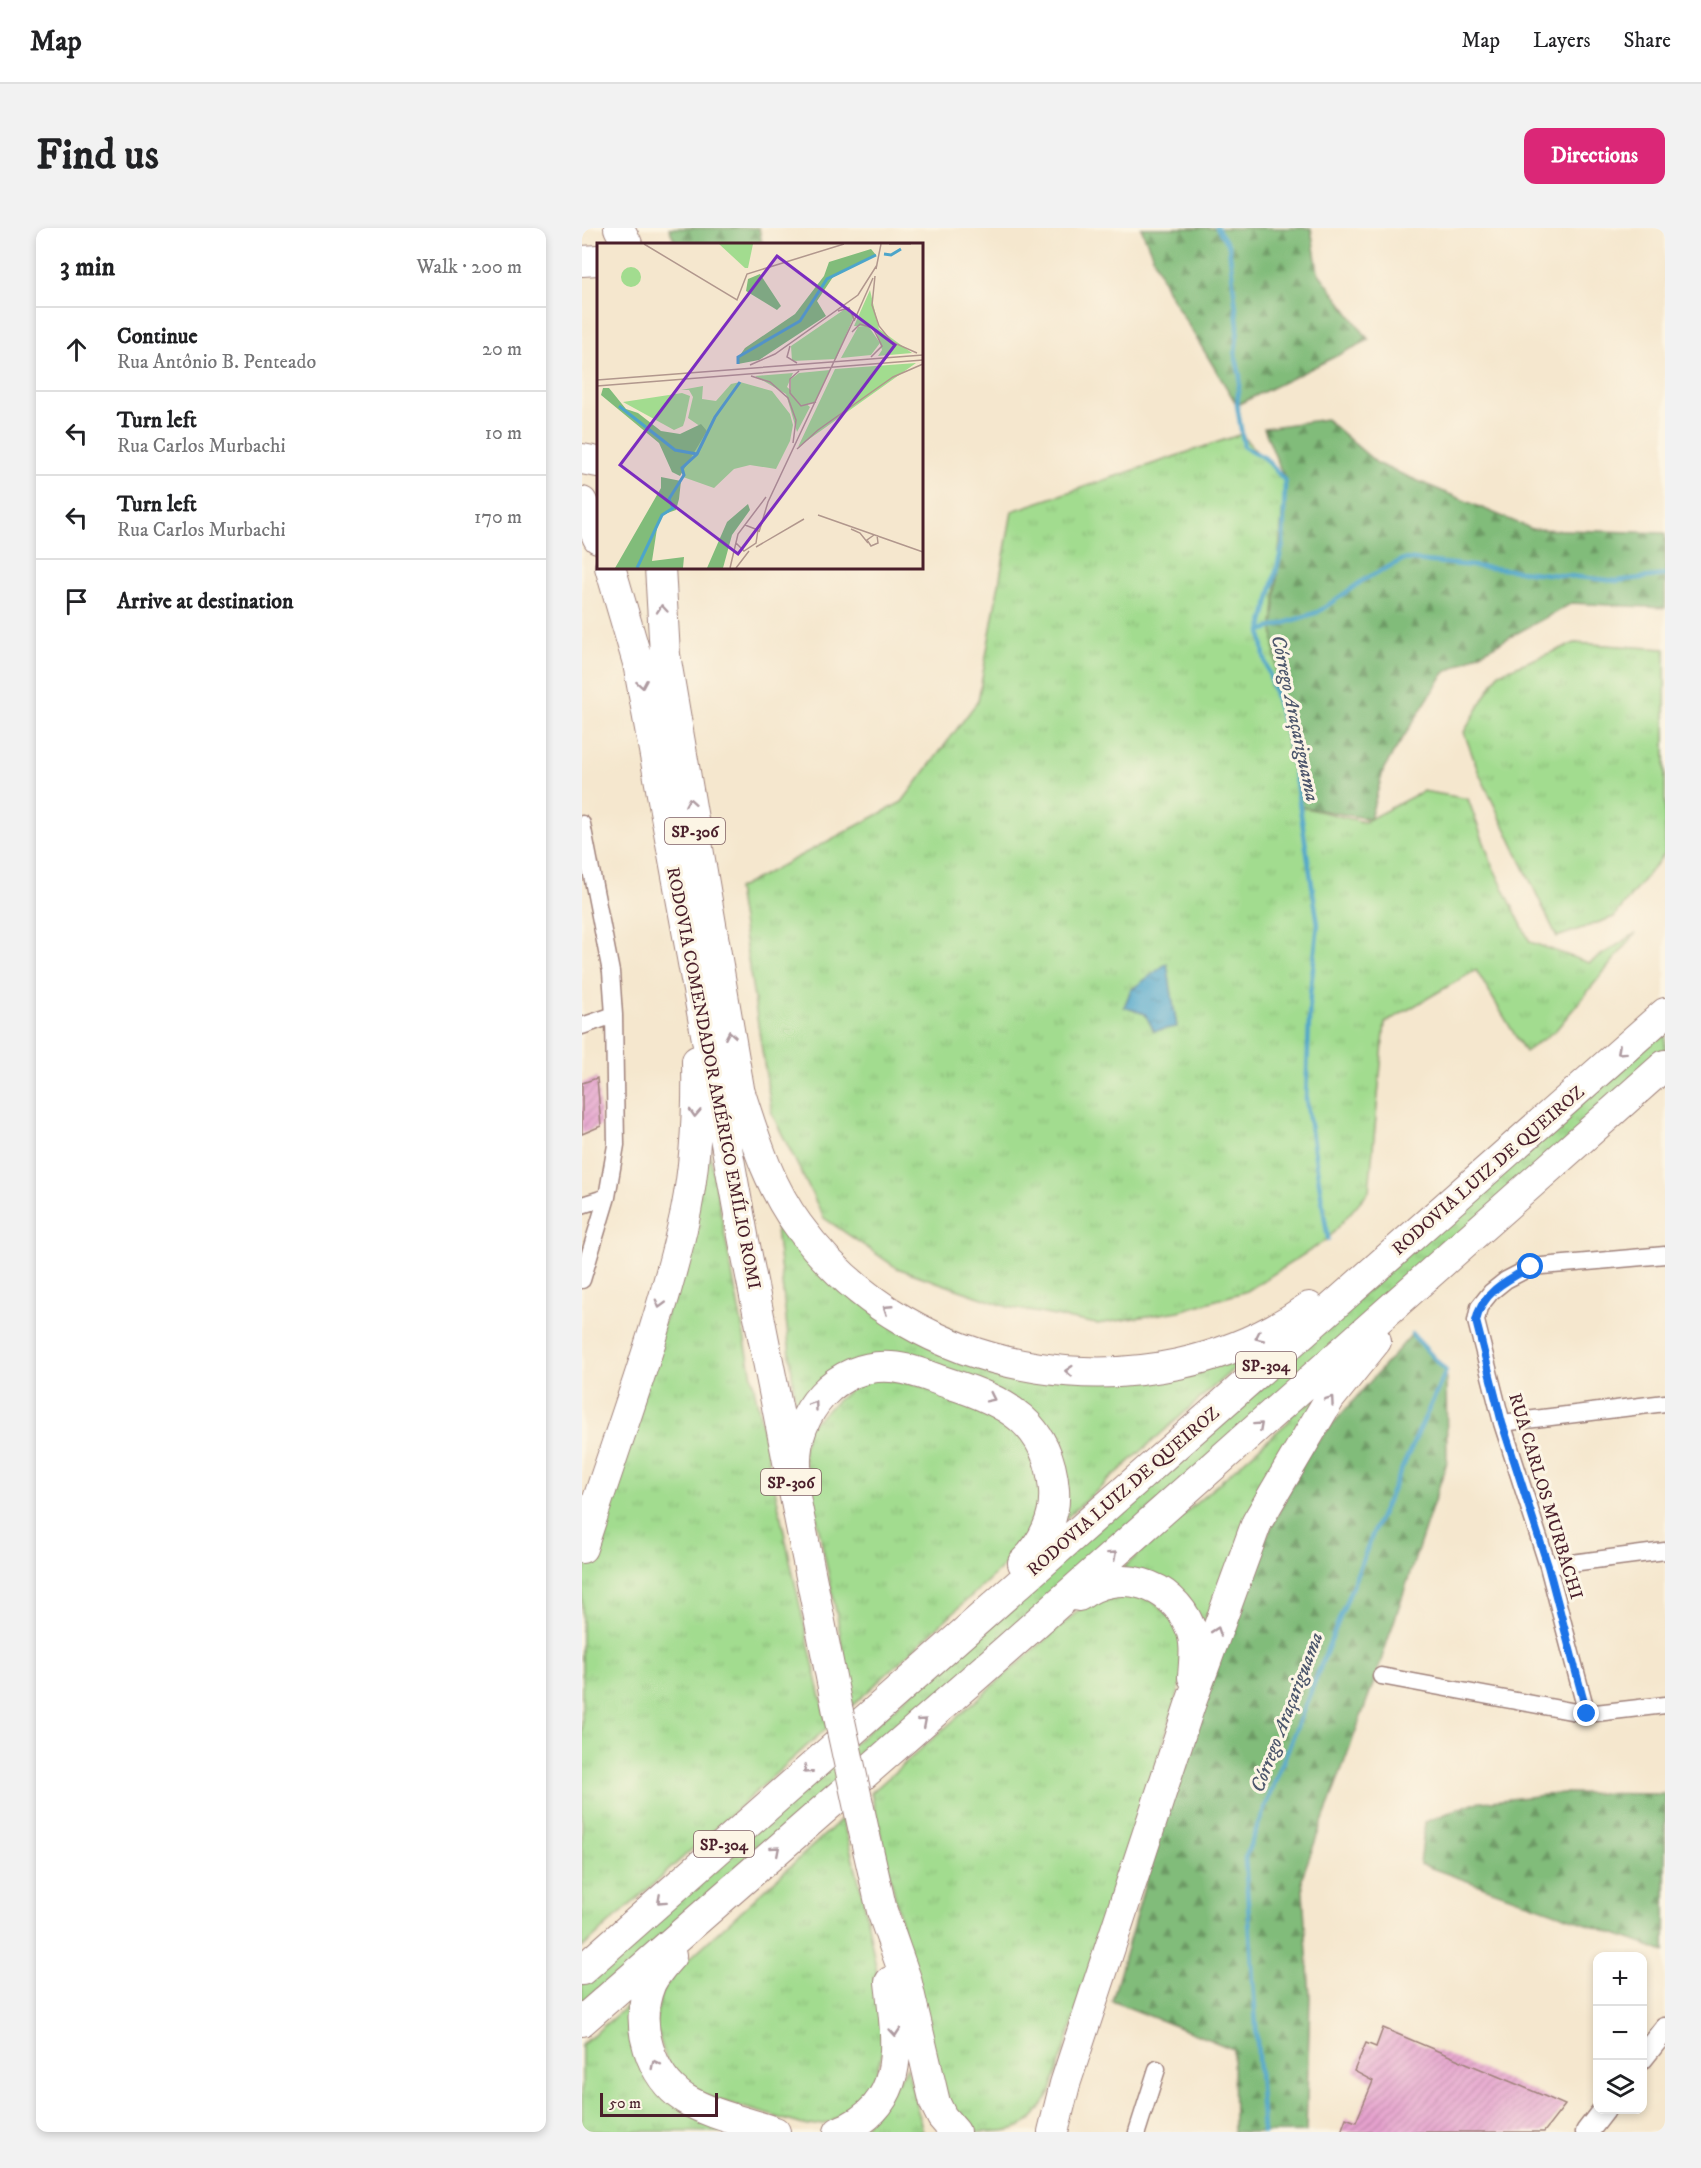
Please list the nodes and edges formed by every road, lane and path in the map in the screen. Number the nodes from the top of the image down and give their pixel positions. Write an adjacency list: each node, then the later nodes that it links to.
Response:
1 (620, 228): 2 (highway)
2 (627, 243)
3 (597, 260): 4 (highway)
4 (582, 261)
5 (582, 459): 6 (highway)
6 (597, 462)
7 (582, 502): 8 (highway)
8 (597, 536)
9 (610, 568): 12 (highway, RODOVIA COMENDADOR AMÉRICO EMÍLIO ROMI / SP-306, one-way to 12)
10 (660, 568): 17 (highway, RODOVIA COMENDADOR AMÉRICO EMÍLIO ROMI / SP-306, one-way to 10)
11 (582, 824): 14 (street)
12 (697, 992): 24 (highway, RODOVIA COMENDADOR AMÉRICO EMÍLIO ROMI / SP-306); 27 (highway, one-way to 27)
13 (1665, 1013): 19 (highway, RODOVIA LUIZ DE QUEIROZ / SP-304, one-way to 19)
14 (614, 1016): 15 (street); 20 (street)
15 (582, 1026)
16 (1665, 1065): 18 (highway, SP-304)
17 (740, 1093): 19 (highway, one-way to 17); 24 (highway, RODOVIA COMENDADOR AMÉRICO EMÍLIO ROMI / SP-306)
18 (1630, 1096): 31 (highway, SP-304, one-way to 18); 33 (highway, one-way to 18)
19 (1492, 1166): 36 (highway, RODOVIA LUIZ DE QUEIROZ / SP-304)
20 (607, 1197): 21 (street); 23 (street)
21 (582, 1205)
22 (1665, 1255): 26 (street, RUA CARLOS MURBACHI)
23 (582, 1280)
24 (772, 1379): 30 (highway, RODOVIA COMENDADOR AMÉRICO EMÍLIO ROMI / SP-306)
25 (1665, 1403): 26 (street)
26 (1502, 1423): 29 (street, RUA CARLOS MURBACHI)
27 (582, 1548)
28 (1665, 1551): 29 (street)
29 (1548, 1566): 35 (street, RUA CARLOS MURBACHI)
30 (810, 1584): 36 (highway, RODOVIA COMENDADOR AMÉRICO EMÍLIO ROMI / SP-306); 36 (highway, one-way to 36)
31 (1006, 1650): 33 (highway); 37 (highway, SP-304, one-way to 31)
32 (1381, 1676): 35 (street)
33 (1190, 1705): 44 (highway)
34 (1665, 1705): 35 (street)
35 (1587, 1714)
36 (852, 1715): 38 (highway, RODOVIA COMENDADOR AMÉRICO EMÍLIO ROMI / SP-306, bridge); 39 (highway, RODOVIA LUIZ DE QUEIROZ / SP-304, one-way to 39)
37 (732, 1888): 40 (highway, SP-304); 46 (highway, one-way to 37)
38 (882, 1911): 47 (highway, one-way to 47); 48 (highway)
39 (582, 1970)
40 (582, 2021)
41 (1665, 2028): 42 (street)
42 (1647, 2051)
43 (1157, 2069): 51 (street)
44 (1065, 2084): 49 (highway); 50 (highway)
45 (1600, 2114): 52 (street)
46 (776, 2132)
47 (839, 2132)
48 (955, 2132)
49 (1036, 2132)
50 (1053, 2132)
51 (1137, 2132)
52 (1587, 2132)

